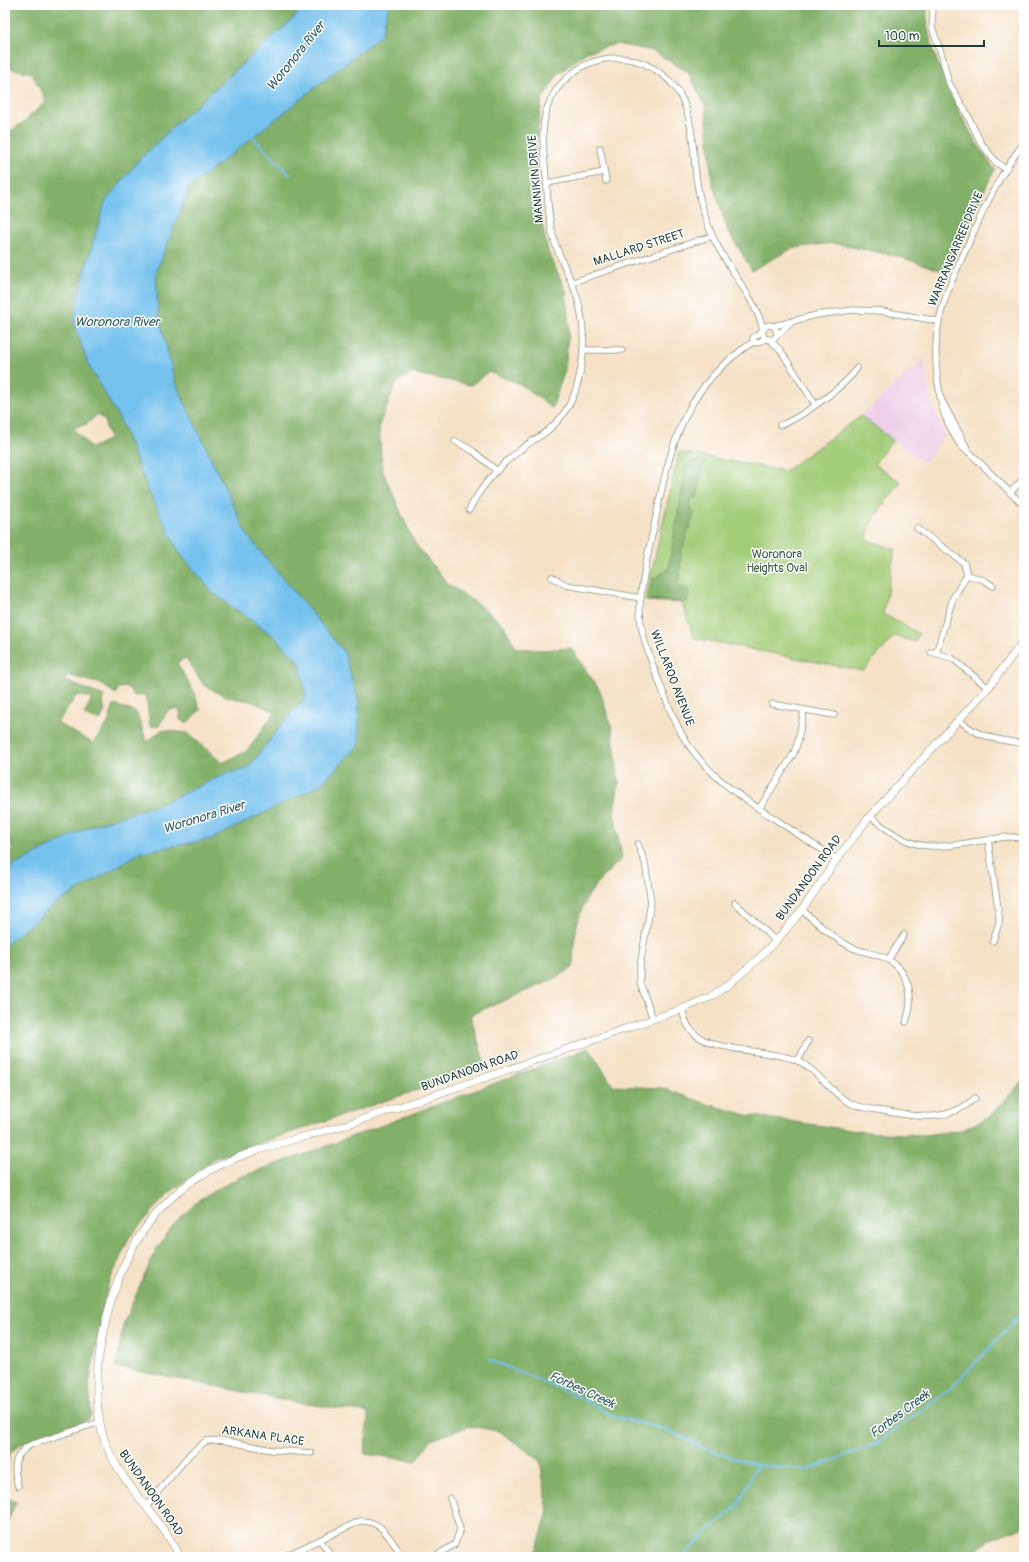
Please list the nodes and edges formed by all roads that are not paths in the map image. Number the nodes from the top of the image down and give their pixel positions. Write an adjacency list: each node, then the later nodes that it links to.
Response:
1 (933, 5): 4 (street)
2 (1024, 143): 4 (street, WARRANGARREE DRIVE)
3 (600, 148): 5 (street)
4 (1004, 169): 11 (street, WARRANGARREE DRIVE)
5 (604, 172): 6 (street); 7 (street)
6 (606, 182)
7 (547, 183): 8 (street, MANNIKIN DRIVE); 9 (street, MANNIKIN DRIVE)
8 (712, 236): 9 (street, MALLARD STREET); 10 (street, MANNIKIN DRIVE)
9 (573, 282): 18 (street, MANNIKIN DRIVE)
10 (760, 316): 13 (street, MANNIKIN DRIVE); 14 (street, MANNIKIN DRIVE)
11 (938, 321): 12 (street); 27 (street, WARRANGARREE DRIVE)
12 (792, 322): 13 (street); 15 (street)
13 (772, 325): 14 (street, WILLAROO AVENUE); 15 (street)
14 (762, 330): 16 (street, MANNIKIN DRIVE); 17 (street, WILLAROO AVENUE)
15 (777, 335): 16 (street); 20 (street)
16 (768, 340): 17 (street, WILLAROO AVENUE); 20 (street, MANNIKIN DRIVE)
17 (752, 342): 34 (street, WILLAROO AVENUE)
18 (583, 350): 19 (street); 25 (street, MANNIKIN DRIVE)
19 (622, 350)
20 (781, 351): 22 (street)
21 (857, 368): 22 (street)
22 (815, 404): 23 (street)
23 (780, 425)
24 (455, 441): 25 (street)
25 (497, 471): 29 (street, MANNIKIN DRIVE)
26 (1024, 478): 27 (street)
27 (1010, 493): 28 (street, WARRANGARREE DRIVE)
28 (1024, 506)
29 (469, 510)
30 (917, 528): 31 (street)
31 (968, 575): 33 (street); 36 (street)
32 (552, 577): 34 (street)
33 (993, 586)
34 (641, 598): 42 (street, WILLAROO AVENUE)
35 (1024, 640): 36 (street, BUNDANOON ROAD)
36 (988, 688): 40 (street, BUNDANOON ROAD)
37 (772, 704): 38 (street)
38 (804, 710): 39 (street); 42 (street)
39 (834, 715)
40 (959, 720): 41 (street); 43 (street, BUNDANOON ROAD)
41 (1024, 744)
42 (759, 809): 47 (street, WILLAROO AVENUE)
43 (870, 816): 45 (street); 47 (street, BUNDANOON ROAD)
44 (1024, 839): 45 (street)
45 (988, 840): 52 (street)
46 (638, 844): 55 (street)
47 (837, 859): 49 (street, BUNDANOON ROAD)
48 (735, 903): 51 (street)
49 (802, 910): 51 (street, BUNDANOON ROAD); 53 (street)
50 (904, 935): 53 (street)
51 (776, 940): 54 (street, BUNDANOON ROAD)
52 (993, 941)
53 (888, 960): 56 (street)
54 (682, 1009): 55 (street, BUNDANOON ROAD); 58 (street)
55 (652, 1019): 60 (street, BUNDANOON ROAD)
56 (906, 1022)
57 (808, 1041): 58 (street)
58 (798, 1061): 59 (street)
59 (975, 1098)
60 (100, 1422): 62 (street); 64 (street, BUNDANOON ROAD)
61 (311, 1453): 64 (street, ARKANA PLACE)
62 (18, 1486)
63 (450, 1498): 70 (street)
64 (146, 1506): 66 (street, BUNDANOON ROAD)
65 (320, 1540): 67 (street); 68 (street); 69 (street)
66 (180, 1557)
67 (283, 1557)
68 (332, 1557)
69 (403, 1557)
70 (434, 1557)

